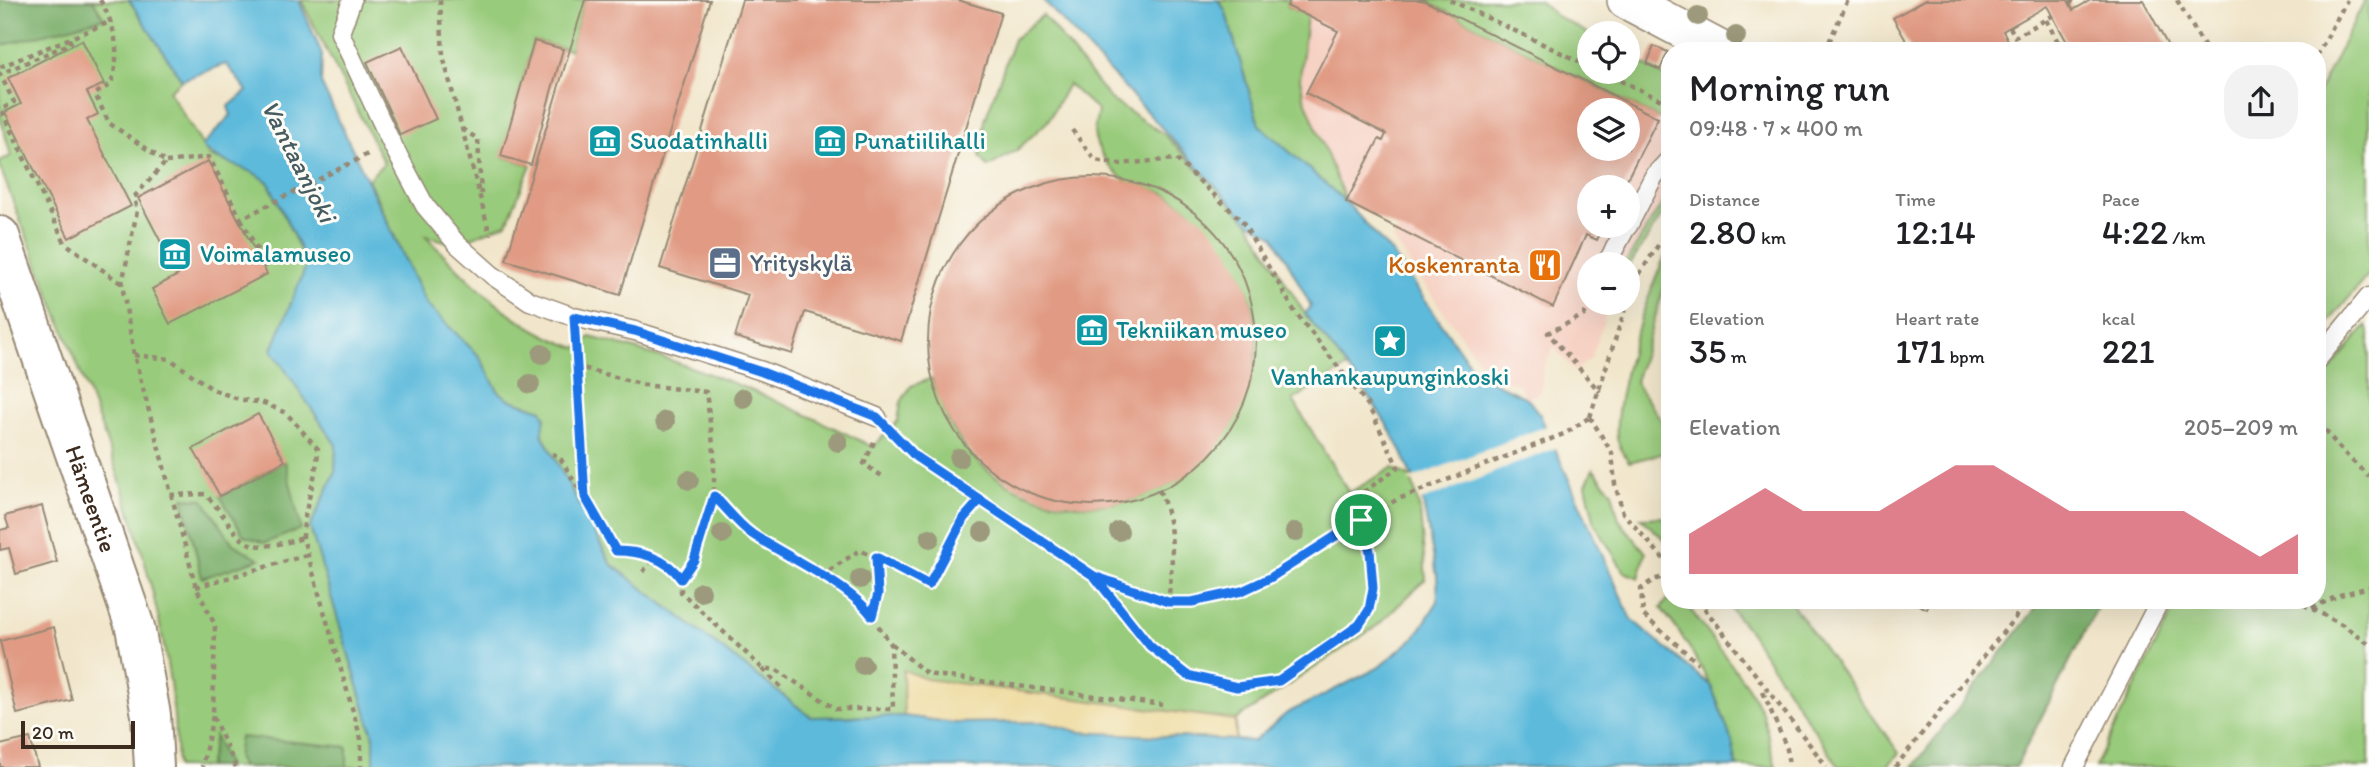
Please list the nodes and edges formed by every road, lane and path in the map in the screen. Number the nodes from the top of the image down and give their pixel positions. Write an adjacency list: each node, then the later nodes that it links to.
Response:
1 (100, 0): 11 (path)
2 (352, 0): 35 (lane)
3 (440, 0): 23 (path)
4 (1450, 0): 19 (path)
5 (1626, 0): 14 (street)
6 (1848, 0): 15 (path)
7 (2177, 0): 17 (path)
8 (2347, 0): 18 (path)
9 (2052, 16): 10 (path)
10 (2046, 20): 12 (path); 16 (path)
11 (112, 21): 13 (path); 26 (path)
12 (2010, 27)
13 (69, 39): 20 (path); 36 (path)
14 (1706, 42)
15 (1829, 42)
16 (2058, 42)
17 (2202, 42)
18 (2324, 42)
19 (1577, 60)
20 (0, 67)
21 (1628, 84): 22 (path)
22 (1661, 100)
23 (462, 129): 28 (path); 28 (path)
24 (1072, 130): 57 (path)
25 (363, 156): 30 (path)
26 (166, 162): 30 (path); 36 (path)
27 (1661, 169): 29 (lane)
28 (481, 198): 35 (path)
29 (1640, 203)
30 (241, 219): 33 (path)
31 (0, 236): 85 (main road, Hämeentie)
32 (1661, 241): 34 (path)
33 (268, 270)
34 (1640, 273)
35 (492, 275): 40 (lane)
36 (122, 284): 42 (path)
37 (2369, 297): 41 (lane)
38 (1584, 315): 44 (path)
39 (1623, 315): 44 (path)
40 (574, 317): 43 (path); 45 (lane)
41 (2326, 349)
42 (134, 355): 53 (path); 58 (path)
43 (579, 367): 54 (path); 55 (path)
44 (1600, 392): 46 (path)
45 (877, 417): 56 (path)
46 (1590, 417): 57 (path); 60 (path)
47 (2326, 430): 51 (path)
48 (873, 447): 50 (path)
49 (552, 454): 55 (path)
50 (883, 476)
51 (2369, 476)
52 (1159, 490): 70 (path)
53 (170, 495): 58 (path); 68 (path)
54 (714, 496): 64 (path); 67 (path)
55 (585, 497): 62 (path)
56 (980, 500): 61 (path); 65 (path)
57 (1361, 520): 65 (path); 70 (path)
58 (303, 538): 59 (path)
59 (307, 555): 68 (path); 88 (path)
60 (1661, 556)
61 (876, 557): 64 (path); 76 (path)
62 (653, 558): 63 (path); 67 (path)
63 (643, 572)
64 (821, 576): 76 (path)
65 (1094, 576): 70 (path)
66 (1661, 578): 79 (path)
67 (681, 579): 80 (path)
68 (196, 587): 84 (path)
69 (2369, 587): 71 (path)
70 (1168, 602)
71 (2326, 602)
72 (1705, 609): 81 (path)
73 (2022, 609): 91 (path)
74 (2155, 609): 92 (lane)
75 (2312, 609): 78 (path)
76 (872, 616): 77 (path)
77 (891, 644): 80 (path); 83 (path)
78 (2369, 644)
79 (1698, 663)
80 (762, 668): 82 (path)
81 (1760, 685): 89 (path); 90 (path)
82 (782, 688)
83 (1163, 705)
84 (213, 716): 86 (path); 87 (path)
85 (154, 767)
86 (202, 767)
87 (236, 767)
88 (361, 767)
89 (1789, 767)
90 (1827, 767)
91 (1895, 767)
92 (2074, 767)

